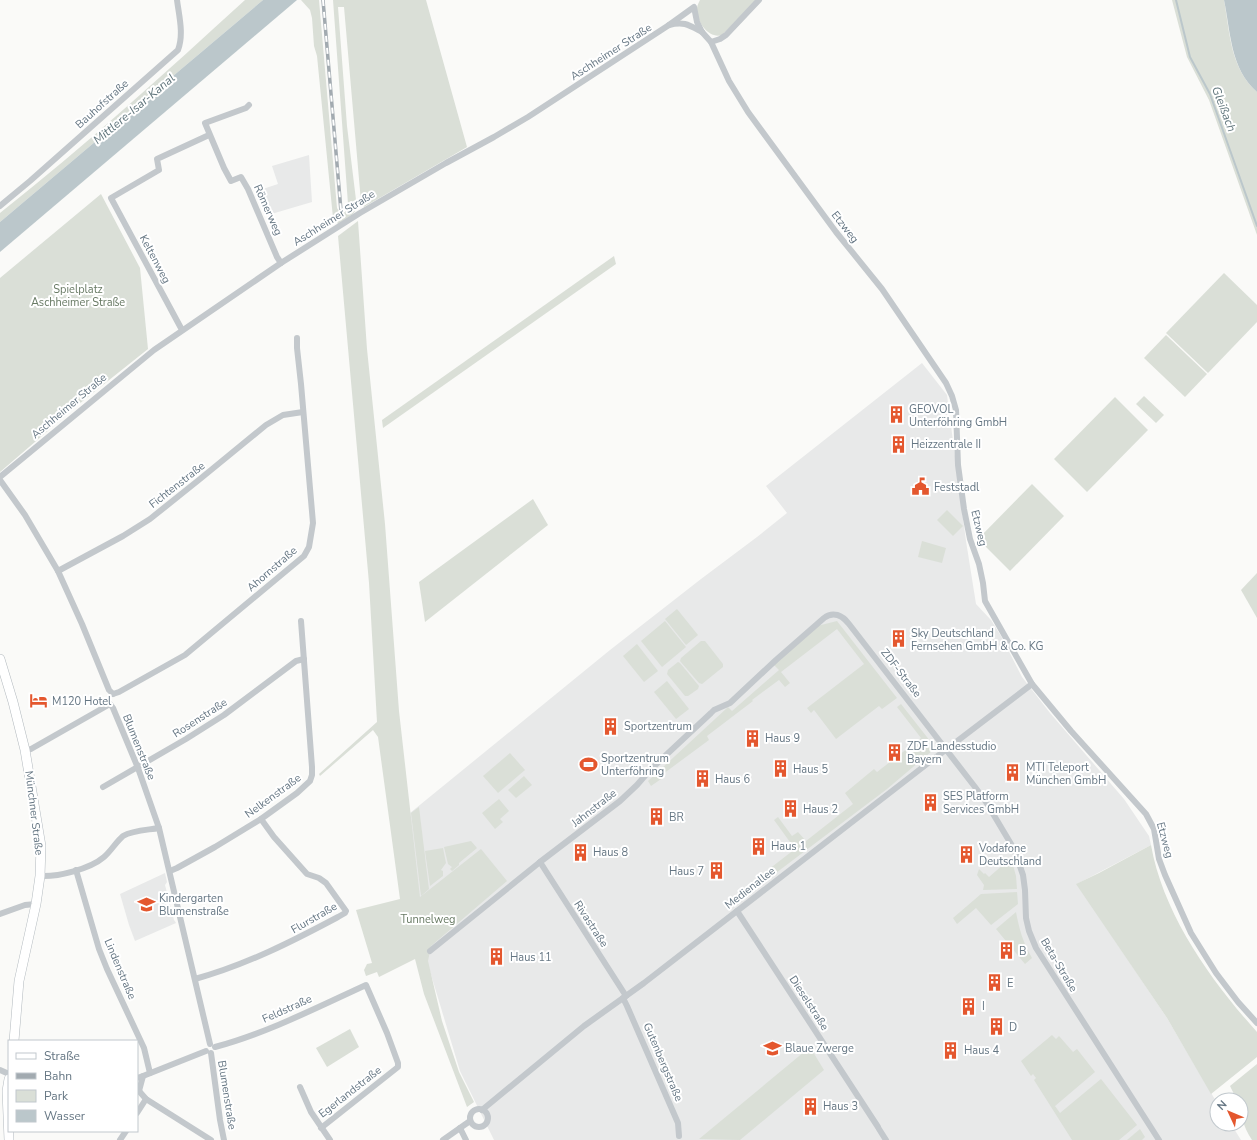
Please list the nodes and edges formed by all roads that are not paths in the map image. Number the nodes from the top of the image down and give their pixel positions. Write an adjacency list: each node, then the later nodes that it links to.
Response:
1 (177, 0): 9 (street, Bauhofstraße)
2 (759, 0): 6 (street)
3 (694, 7): 4 (street, Aschheimer Straße); 5 (street, Etzweg)
4 (670, 25): 5 (street); 10 (street, Aschheimer Straße)
5 (702, 32): 6 (street, Etzweg)
6 (711, 42): 20 (street, Etzweg)
7 (248, 105): 8 (street)
8 (209, 135): 10 (street, Römerweg); 11 (street, Keltenweg)
9 (0, 206)
10 (281, 263): 11 (street, Aschheimer Straße)
11 (182, 330): 14 (street, Aschheimer Straße)
12 (297, 338): 13 (street, Ahornstraße)
13 (303, 412): 15 (street, Fichtenstraße); 21 (street, Ahornstraße)
14 (0, 479): 15 (street)
15 (58, 571): 21 (street)
16 (836, 614): 23 (street, ZDF-Straße); 29 (street, Jahnstraße)
17 (301, 621): 19 (street, Nelkenstraße)
18 (0, 659): 24 (main road, Münchner Straße)
19 (304, 659): 25 (street, Rosenstraße); 27 (street, Nelkenstraße)
20 (1032, 684): 23 (street, Medienallee); 40 (street, Etzweg)
21 (113, 694): 22 (street, Blumenstraße)
22 (110, 704): 24 (street); 25 (street, Blumenstraße)
23 (946, 749): 34 (street, Medienallee); 65 (street, Beta-Straße)
24 (25, 750): 32 (main road, Münchner Straße)
25 (138, 768): 26 (street, Rosenstraße); 28 (street, Blumenstraße)
26 (103, 788)
27 (261, 819): 31 (street, Nelkenstraße); 37 (street, Flurstraße)
28 (159, 828): 30 (street); 31 (street, Blumenstraße)
29 (540, 862): 36 (street, Jahnstraße); 39 (street, Rivastraße)
30 (76, 870): 32 (street); 45 (street, Lindenstraße)
31 (170, 871): 37 (street, Blumenstraße)
32 (40, 876): 33 (main road, Münchner Straße)
33 (36, 904): 35 (street); 41 (main road, Münchner Straße)
34 (737, 911): 39 (street, Medienallee); 64 (street, Dieselstraße)
35 (0, 914)
36 (430, 951)
37 (195, 979): 42 (street, Blumenstraße)
38 (366, 985): 42 (street, Feldstraße); 56 (street, Egerlandstraße)
39 (625, 997): 52 (street, Medienallee); 58 (street, Gutenbergstraße)
40 (1257, 1022)
41 (14, 1040)
42 (212, 1045): 43 (street)
43 (209, 1052): 45 (street); 60 (street, Blumenstraße)
44 (0, 1070): 47 (street)
45 (150, 1073): 46 (street)
46 (140, 1077): 50 (street)
47 (8, 1079)
48 (8, 1086): 54 (main road)
49 (300, 1087): 56 (street)
50 (138, 1091): 51 (street)
51 (146, 1099): 53 (street); 59 (street)
52 (482, 1110): 55 (street); 55 (street)
53 (138, 1111)
54 (8, 1116)
55 (470, 1120): 57 (street)
56 (321, 1128): 61 (street)
57 (460, 1128): 62 (street); 63 (street)
58 (679, 1136)
59 (211, 1140)
60 (224, 1140)
61 (330, 1140)
62 (442, 1140)
63 (466, 1140)
64 (886, 1140)
65 (1159, 1140)

